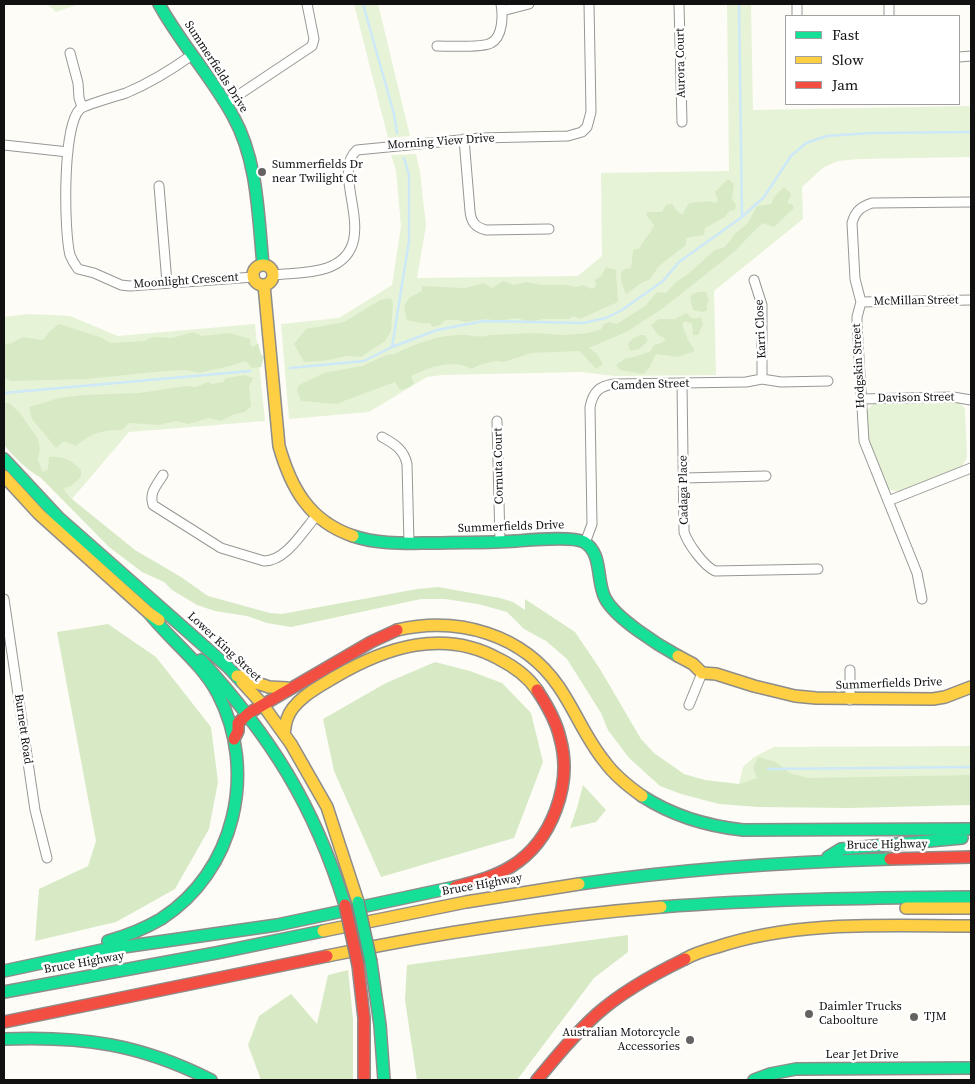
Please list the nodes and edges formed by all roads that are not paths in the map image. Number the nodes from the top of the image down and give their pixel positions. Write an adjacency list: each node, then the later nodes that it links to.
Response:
1 (159, 4): 9 (main road, Summerfields Drive)
2 (308, 4): 10 (street)
3 (529, 4): 6 (street)
4 (589, 4): 13 (street, Morning View Drive)
5 (679, 4): 12 (street, Aurora Court)
6 (502, 7): 7 (street)
7 (437, 46)
8 (70, 53): 11 (street)
9 (192, 55): 10 (main road, Summerfields Drive); 11 (street)
10 (226, 104): 19 (main road, Summerfields Drive)
11 (82, 108): 15 (street, Moonlight Crescent)
12 (682, 122)
13 (464, 139): 18 (street); 20 (street, Morning View Drive)
14 (4, 145): 15 (street)
15 (68, 152): 23 (street, Moonlight Crescent)
16 (159, 186): 23 (street)
17 (971, 202): 26 (street, Hodgskin Street)
18 (549, 228)
19 (263, 266): 20 (main road); 21 (main road)
20 (273, 275): 24 (main road)
21 (254, 277): 23 (street, Moonlight Crescent); 24 (main road)
22 (754, 280): 27 (street, Karri Close)
23 (167, 283)
24 (264, 285): 41 (main road, Summerfields Drive)
25 (971, 300): 26 (street, McMillan Street)
26 (861, 302): 30 (street, Hodgskin Street)
27 (762, 379): 28 (street, Camden Street); 29 (street, Camden Street)
28 (828, 381)
29 (682, 384): 39 (street, Cadaga Place); 43 (street, Camden Street)
30 (861, 399): 31 (street, Davison Street); 40 (street, Hodgskin Street)
31 (971, 400)
32 (498, 421): 42 (street, Cornuta Court)
33 (382, 437): 44 (street)
34 (4, 459): 51 (main road, Lower King Street)
35 (971, 468): 40 (street)
36 (163, 475): 41 (street)
37 (4, 476): 48 (main road, Lower King Street)
38 (766, 476): 39 (street)
39 (684, 478): 45 (street, Cadaga Place)
40 (888, 501): 47 (street, Hodgskin Street)
41 (317, 516): 44 (main road, Summerfields Drive)
42 (500, 542): 43 (main road, Summerfields Drive); 44 (main road, Summerfields Drive)
43 (585, 542): 50 (main road, Summerfields Drive)
44 (408, 543)
45 (818, 569)
46 (4, 598): 63 (street, Burnett Road)
47 (922, 599)
48 (149, 614): 57 (main road, Lower King Street); 59 (main road)
49 (850, 670): 54 (street)
50 (702, 673): 54 (main road, Summerfields Drive); 56 (street)
51 (237, 676): 53 (main road); 55 (main road, Lower King Street)
52 (971, 687): 54 (main road, Summerfields Drive)
53 (287, 688): 55 (main road); 60 (main road)
54 (850, 700)
55 (263, 705): 57 (main road); 58 (main road, Lower King Street)
56 (689, 705)
57 (248, 714): 59 (main road); 76 (main road, Lower King Street, bridge)
58 (284, 734): 69 (main road); 77 (main road, Lower King Street, bridge)
59 (234, 739): 69 (main road)
60 (971, 829)
61 (971, 838): 64 (main road)
62 (971, 857): 64 (main road, Bruce Highway)
63 (47, 858)
64 (823, 860): 71 (main road, Bruce Highway)
65 (971, 897): 66 (main road)
66 (831, 898): 67 (main road); 72 (main road)
67 (971, 908)
68 (971, 926): 78 (main road)
69 (75, 955): 70 (main road)
70 (4, 971)
71 (4, 992)
72 (4, 1022)
73 (4, 1039): 75 (main road)
74 (971, 1068): 79 (main road, Lear Jet Drive)
75 (211, 1080)
76 (364, 1080)
77 (384, 1080)
78 (537, 1080)
79 (754, 1080)

